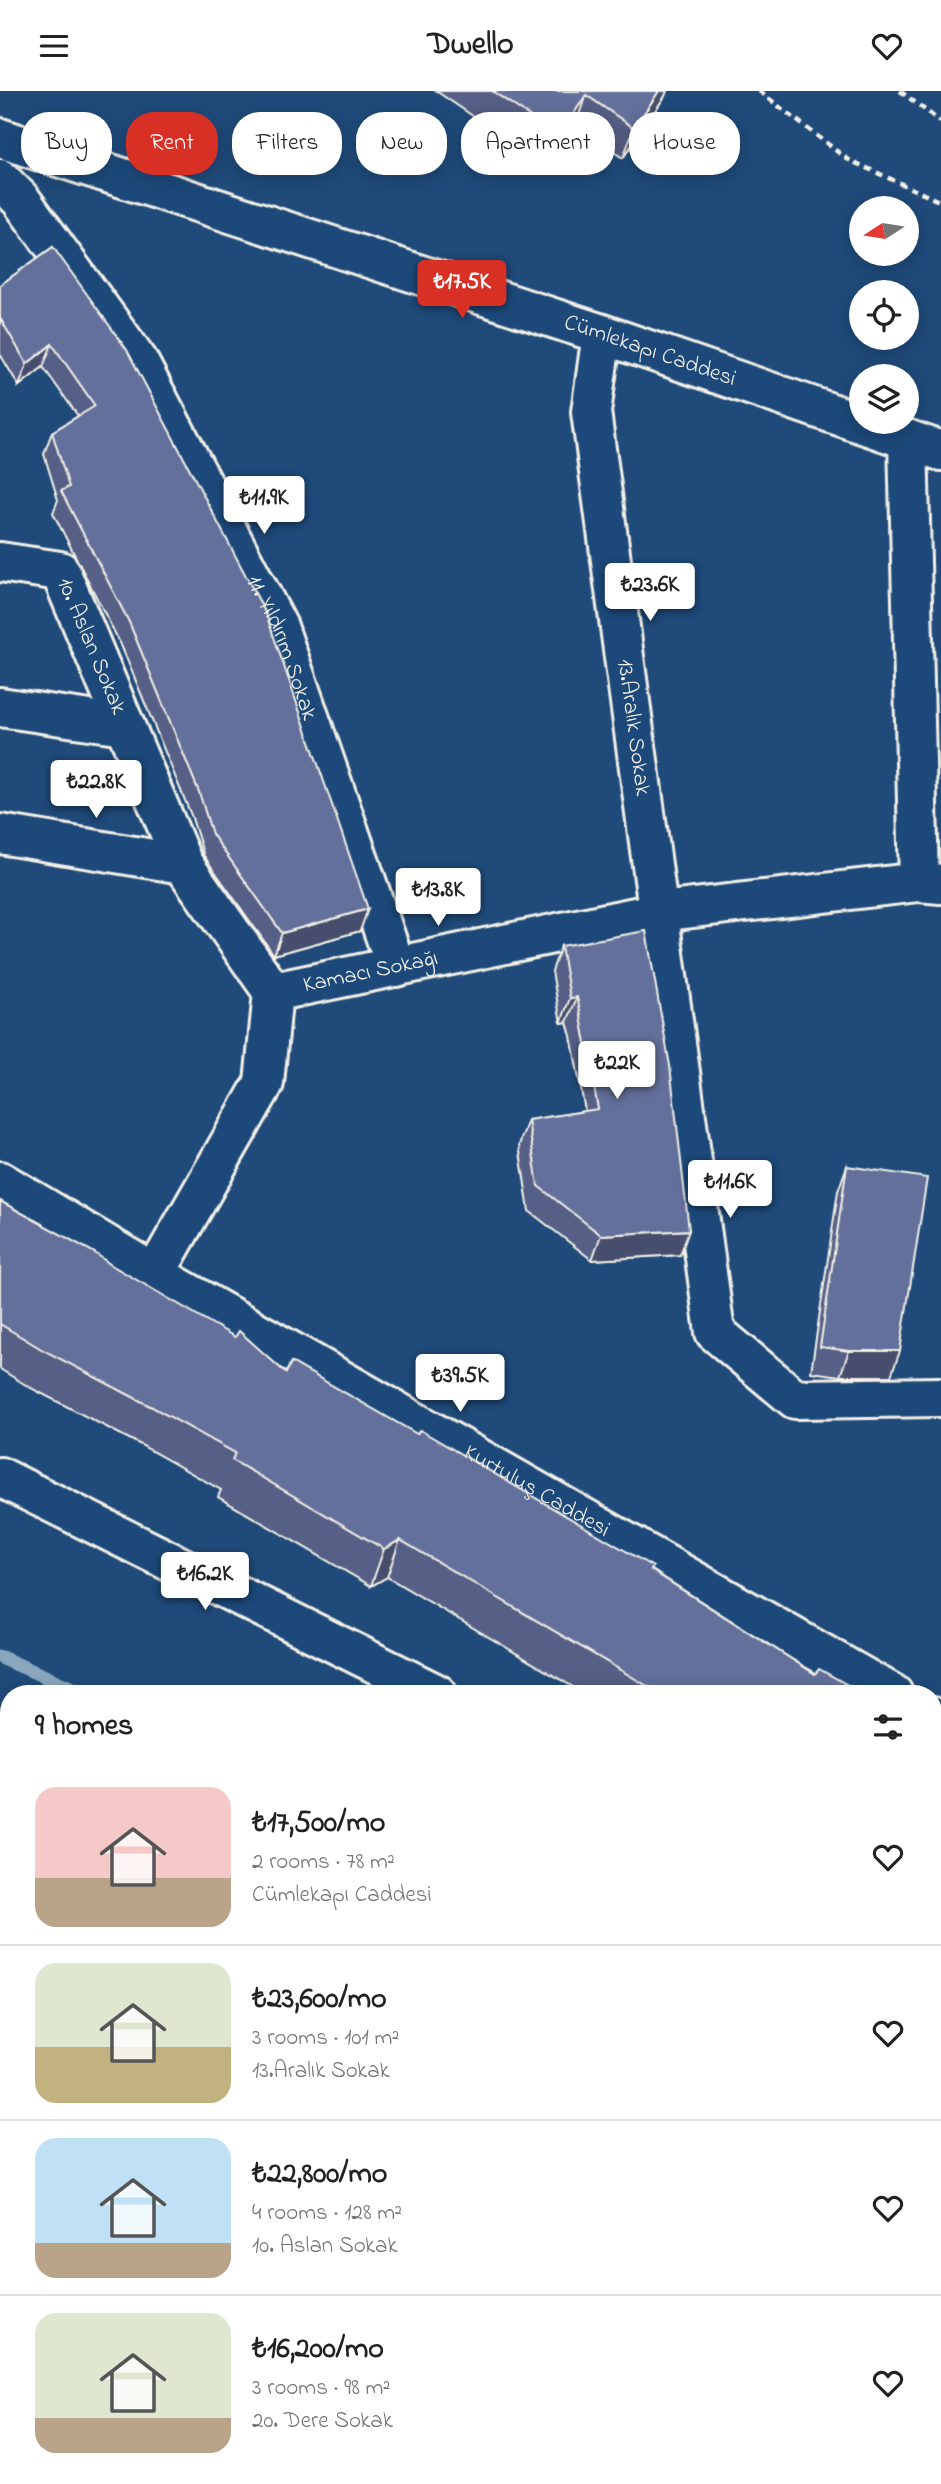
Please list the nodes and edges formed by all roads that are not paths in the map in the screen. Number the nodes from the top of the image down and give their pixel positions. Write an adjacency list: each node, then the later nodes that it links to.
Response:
1 (0, 138): 3 (street, Cümlekapı Caddesi)
2 (0, 179): 12 (street, 11. Yıldırım Sokak)
3 (602, 334): 4 (street, Cümlekapı Caddesi); 11 (street, 13.Aralık Sokak)
4 (925, 446): 10 (street)
5 (0, 562): 7 (street, 10. Aslan Sokak)
6 (0, 707): 7 (street)
7 (124, 725): 9 (street, 10. Aslan Sokak)
8 (0, 834): 9 (street)
9 (183, 864): 13 (street, 10. Aslan Sokak)
10 (930, 883): 11 (street, Kamacı Sokağı)
11 (659, 912): 12 (street, Kamacı Sokağı); 16 (street, 13.Aralık Sokak)
12 (396, 967): 13 (street, Kamacı Sokağı)
13 (273, 992): 15 (street, Kamacı Sokağı)
14 (0, 1181): 15 (street, Kurtuluş Caddesi)
15 (155, 1274): 19 (street, Kurtuluş Caddesi)
16 (941, 1397)
17 (0, 1478): 18 (street)
18 (419, 1685)
19 (877, 1685)

